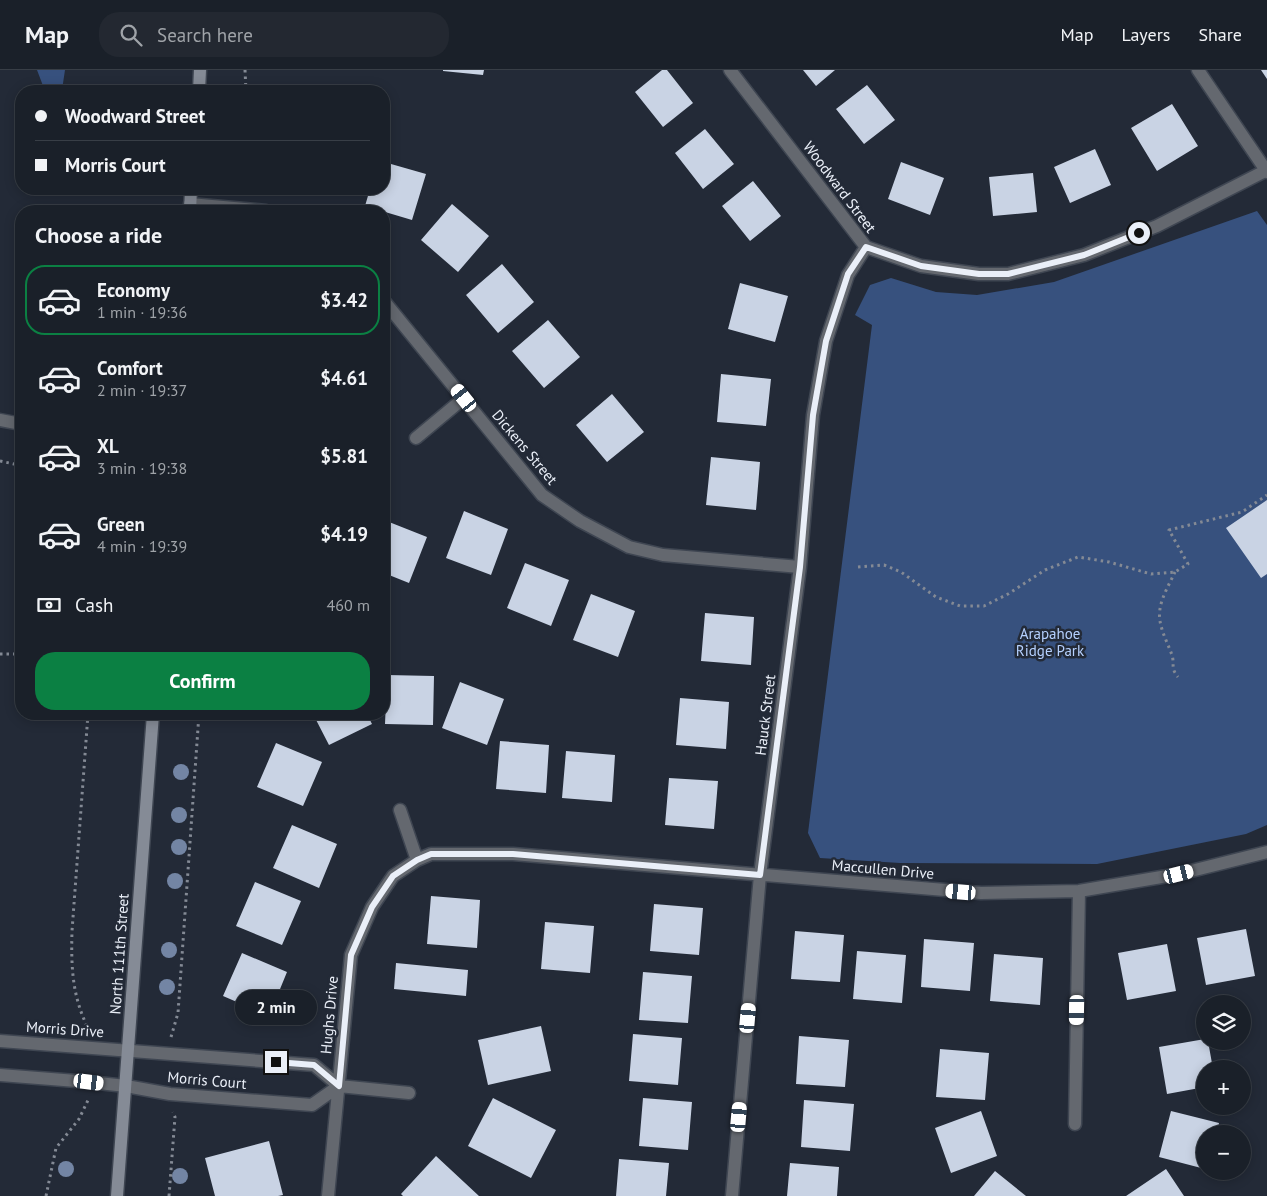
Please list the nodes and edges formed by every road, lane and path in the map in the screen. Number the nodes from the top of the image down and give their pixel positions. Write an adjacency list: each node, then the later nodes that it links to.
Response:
1 (200, 70): 5 (street)
2 (245, 70): 6 (path)
3 (730, 70): 8 (street, Woodward Street)
4 (1198, 70): 7 (street)
5 (199, 85)
6 (246, 85)
7 (1267, 171): 8 (street, Woodward Street)
8 (866, 247): 17 (street, Hauck Street)
9 (390, 308): 10 (street, Dickens Street)
10 (464, 398): 13 (street); 17 (street, Dickens Street)
11 (0, 420): 12 (street)
12 (15, 423)
13 (416, 438)
14 (0, 460): 15 (path)
15 (15, 464)
16 (1267, 496): 19 (path)
17 (800, 567): 30 (street, Hauck Street)
18 (858, 567): 19 (path)
19 (1175, 572): 22 (path)
20 (0, 654): 21 (path)
21 (15, 654)
22 (1178, 677)
23 (88, 720): 32 (path)
24 (153, 720): 35 (street, North 111th Street)
25 (199, 720): 34 (path)
26 (400, 810): 29 (street)
27 (1267, 852): 31 (street, Maccullen Drive)
28 (492, 854): 29 (street, Hughs Drive); 30 (street, Maccullen Drive)
29 (417, 860): 38 (street, Hughs Drive)
30 (760, 875): 31 (street, Maccullen Drive); 47 (street, Hauck Street)
31 (1079, 891): 42 (street)
32 (91, 1034)
33 (0, 1041): 35 (street, Morris Drive)
34 (170, 1041)
35 (128, 1050): 37 (street, North 111th Street); 38 (street, Morris Court)
36 (0, 1075): 37 (street)
37 (126, 1086): 38 (street, Morris Court); 44 (street, North 111th Street)
38 (339, 1086): 39 (street); 46 (street, Hughs Drive)
39 (409, 1093)
40 (89, 1100): 43 (path)
41 (175, 1117): 45 (path)
42 (1074, 1124)
43 (46, 1196)
44 (117, 1196)
45 (169, 1196)
46 (328, 1196)
47 (732, 1196)

